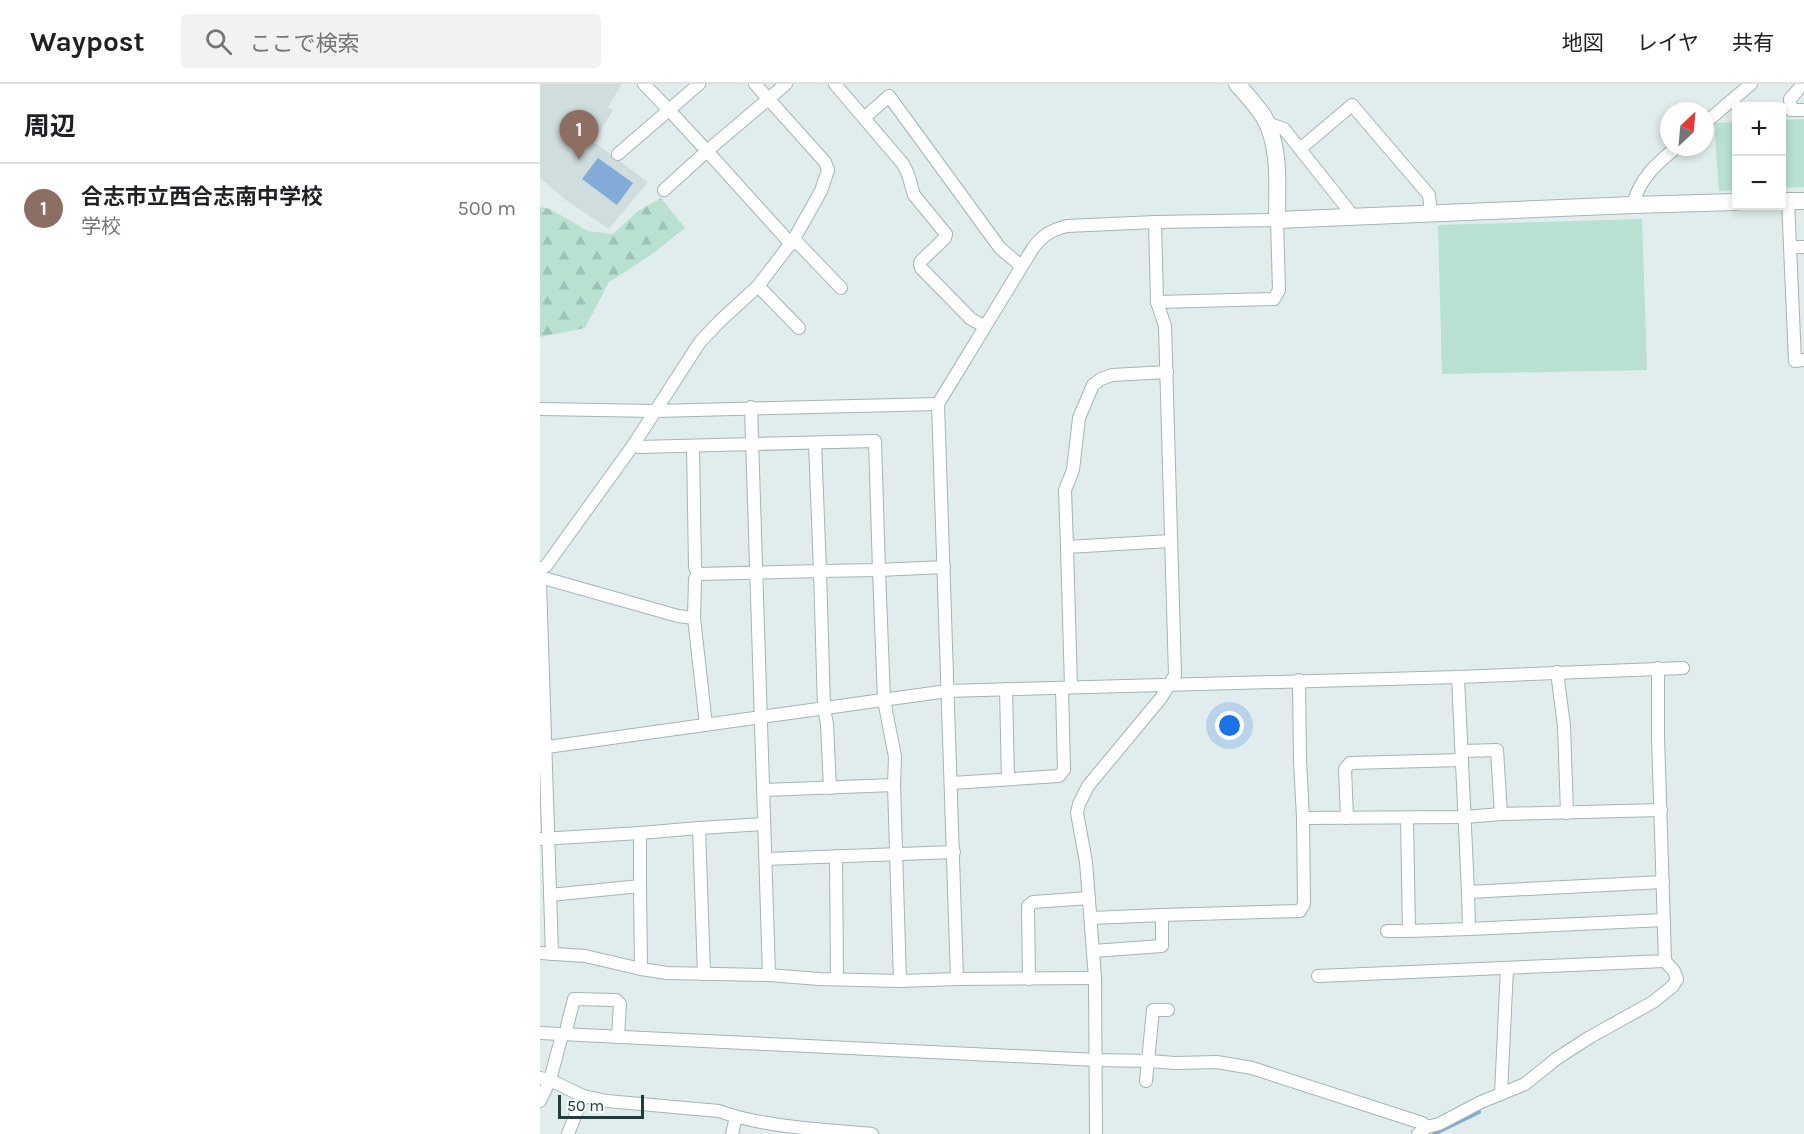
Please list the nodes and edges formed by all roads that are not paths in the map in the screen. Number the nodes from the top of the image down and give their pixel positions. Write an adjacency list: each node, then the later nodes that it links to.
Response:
1 (644, 84): 10 (street)
2 (699, 84): 10 (street)
3 (755, 84): 9 (street)
4 (786, 84): 9 (street)
5 (835, 84): 13 (street)
6 (1237, 84): 14 (street)
7 (1751, 84): 12 (street)
8 (1803, 84): 11 (street)
9 (768, 99): 16 (street); 27 (street)
10 (669, 110): 16 (street); 17 (street)
11 (1804, 110)
12 (1714, 115)
13 (864, 118): 30 (street); 34 (street)
14 (1266, 122): 15 (street); 25 (street)
15 (1300, 148): 23 (street); 24 (street)
16 (707, 151): 19 (street); 27 (street)
17 (618, 154)
18 (1668, 156): 22 (street)
19 (664, 190)
20 (1791, 201): 28 (street)
21 (1732, 202): 22 (street)
22 (1633, 204): 23 (street)
23 (1431, 213): 24 (street)
24 (1354, 217): 25 (street)
25 (1277, 220): 26 (street); 33 (street)
26 (1155, 222): 30 (street); 33 (street)
27 (792, 241): 31 (street); 32 (street)
28 (1791, 247): 29 (street); 36 (street)
29 (1804, 247)
30 (1021, 266): 34 (street)
31 (758, 286): 35 (street); 41 (street)
32 (841, 288)
33 (1157, 302): 37 (street)
34 (984, 326): 38 (street)
35 (799, 328)
36 (1804, 360)
37 (1167, 372): 46 (street); 47 (street)
38 (938, 404): 39 (street); 48 (street)
39 (751, 407): 41 (street); 44 (street)
40 (540, 409): 41 (street)
41 (656, 411): 43 (street)
42 (815, 443): 44 (street); 50 (street); 51 (street)
43 (634, 444): 45 (street); 49 (street)
44 (753, 444): 45 (street); 52 (street)
45 (693, 447): 53 (street)
46 (1170, 541): 47 (street); 63 (street)
47 (1067, 547): 64 (street)
48 (944, 567): 50 (street); 66 (street)
49 (540, 569)
50 (879, 570): 51 (street); 67 (street)
51 (820, 571): 52 (street); 68 (street)
52 (757, 573): 53 (street); 70 (street)
53 (698, 574): 56 (street)
54 (540, 578): 56 (street)
55 (540, 582): 57 (street)
56 (694, 618): 71 (street)
57 (542, 657): 69 (street)
58 (1658, 668): 59 (street); 60 (street); 79 (street)
59 (1683, 668)
60 (1557, 672): 61 (street); 80 (street)
61 (1458, 677): 62 (street); 73 (street)
62 (1299, 680): 63 (street); 83 (street)
63 (1170, 684): 64 (street); 98 (street)
64 (1067, 687): 65 (street); 74 (street)
65 (1006, 689): 66 (street); 74 (street)
66 (947, 691): 67 (street); 75 (street)
67 (884, 700): 68 (street); 76 (street)
68 (824, 708): 70 (street); 77 (street)
69 (543, 712): 72 (street)
70 (762, 717): 71 (street); 78 (street)
71 (706, 725): 72 (street)
72 (543, 748): 89 (street)
73 (1462, 756): 81 (street); 82 (street); 84 (street)
74 (1008, 779): 75 (street)
75 (952, 783): 90 (street)
76 (894, 785): 77 (street); 91 (street)
77 (830, 788): 78 (street)
78 (764, 790): 86 (street)
79 (1661, 810): 80 (street); 94 (street)
80 (1567, 813): 81 (street)
81 (1501, 814): 82 (street)
82 (1465, 817): 85 (street); 96 (street)
83 (1303, 818): 84 (street); 99 (street)
84 (1347, 818): 85 (street)
85 (1407, 818): 104 (street)
86 (764, 824): 87 (street); 93 (street)
87 (699, 828): 88 (street); 110 (street)
88 (640, 833): 89 (street); 95 (street)
89 (544, 838): 97 (street)
90 (954, 852): 91 (street); 116 (street)
91 (896, 855): 92 (street); 117 (street)
92 (836, 856): 93 (street); 115 (street)
93 (766, 859): 111 (street)
94 (1663, 882): 96 (street); 101 (street)
95 (640, 886): 97 (street); 109 (street)
96 (1468, 892): 102 (street)
97 (550, 895): 106 (street)
98 (1089, 898): 100 (street); 113 (street)
99 (1162, 915): 100 (street); 105 (street)
100 (1090, 918): 105 (street)
101 (1664, 920): 102 (street); 107 (street)
102 (1469, 929): 104 (street)
103 (1387, 931): 104 (street)
104 (1409, 931)
105 (1093, 951): 114 (street)
106 (546, 953): 109 (street)
107 (1665, 961): 108 (street); 126 (street)
108 (1507, 968): 112 (street); 126 (street)
109 (641, 969): 110 (street)
110 (704, 974): 111 (street)
111 (769, 975): 115 (street)
112 (1318, 976)
113 (1029, 978): 114 (street); 116 (street)
114 (1095, 978): 122 (street)
115 (837, 979): 117 (street)
116 (957, 979): 117 (street)
117 (900, 981)
118 (1168, 1010): 123 (street)
119 (540, 1033): 120 (street)
120 (565, 1034): 121 (street); 121 (street); 124 (street)
121 (618, 1037): 122 (street)
122 (1096, 1060): 123 (street); 134 (street)
123 (1149, 1061): 125 (street); 130 (street)
124 (545, 1079): 127 (street); 128 (street)
125 (1146, 1081)
126 (1501, 1094): 130 (street)
127 (583, 1096): 129 (street); 131 (street)
128 (540, 1101)
129 (736, 1117): 132 (street); 133 (street)
130 (1422, 1131)
131 (568, 1134)
132 (732, 1134)
133 (872, 1134)
134 (1096, 1134)

